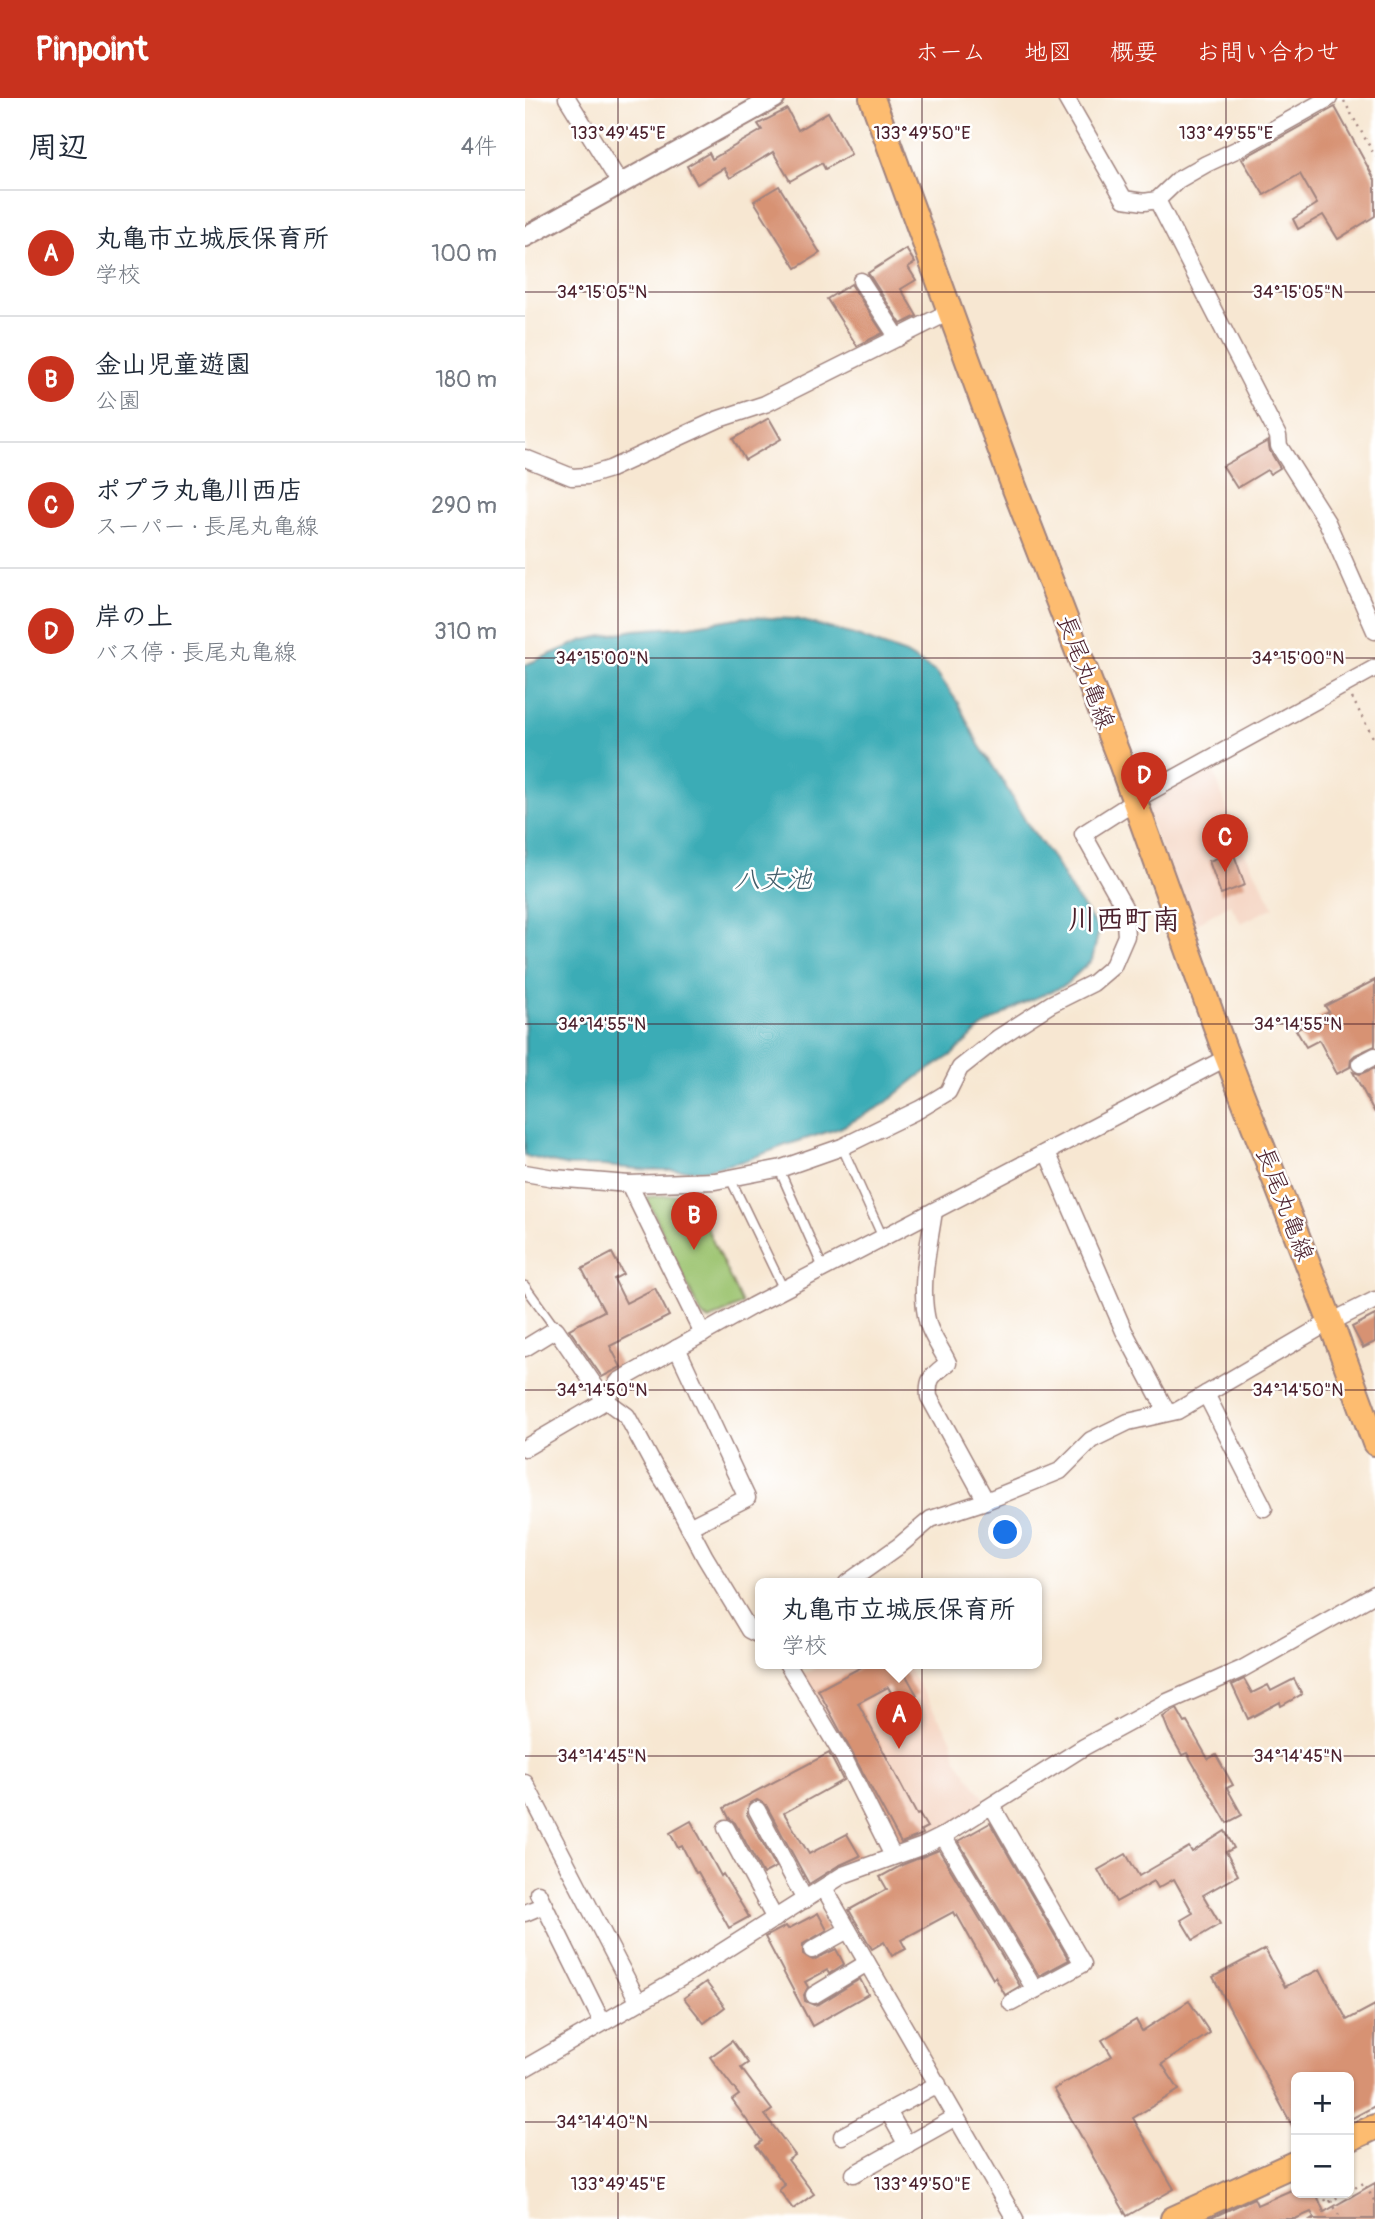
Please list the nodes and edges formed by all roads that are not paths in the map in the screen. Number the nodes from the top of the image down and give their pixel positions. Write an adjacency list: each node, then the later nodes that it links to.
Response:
1 (567, 98): 6 (street)
2 (775, 98): 6 (street)
3 (872, 98): 10 (main road, 長尾丸亀線)
4 (1066, 98): 7 (street)
5 (1329, 98): 7 (street)
6 (621, 185): 8 (street)
7 (1157, 200): 13 (street)
8 (525, 237)
9 (862, 281): 11 (street)
10 (951, 311): 11 (street); 15 (main road, 長尾丸亀線)
11 (898, 338): 12 (street)
12 (525, 458)
13 (1375, 631)
14 (1375, 668): 15 (street)
15 (1135, 801): 17 (main road, 長尾丸亀線); 19 (street)
16 (1375, 1056): 18 (street)
17 (1228, 1057): 20 (street); 31 (main road, 長尾丸亀線)
18 (1360, 1064)
19 (842, 1147): 21 (street); 26 (lane)
20 (1047, 1152): 25 (street); 38 (street)
21 (779, 1169): 23 (street); 27 (lane)
22 (525, 1173): 24 (street)
23 (730, 1178): 24 (street); 29 (lane)
24 (629, 1184): 33 (street)
25 (934, 1210): 26 (street); 41 (street)
26 (883, 1238): 27 (street)
27 (824, 1269): 29 (street)
28 (525, 1286): 32 (lane)
29 (784, 1290): 33 (street)
30 (1375, 1300): 31 (street)
31 (1331, 1323): 36 (street); 39 (main road, 長尾丸亀線)
32 (556, 1329): 34 (street); 37 (street)
33 (703, 1334): 35 (street)
34 (525, 1348)
35 (677, 1348): 37 (street); 43 (street)
36 (1206, 1394): 38 (street); 42 (street)
37 (604, 1399): 40 (street); 43 (street)
38 (1167, 1412): 41 (street)
39 (1375, 1443)
40 (525, 1448)
41 (986, 1501): 44 (street)
42 (1264, 1508)
43 (689, 1527): 46 (street)
44 (854, 1578)
45 (1375, 1594): 49 (street)
46 (755, 1633)
47 (791, 1669): 53 (street)
48 (525, 1783): 63 (street)
49 (992, 1807): 52 (street); 61 (street)
50 (757, 1810): 55 (street)
51 (726, 1828): 57 (street)
52 (943, 1836): 53 (street); 61 (street)
53 (893, 1856): 54 (street)
54 (824, 1888): 55 (street); 58 (street)
55 (805, 1900): 57 (street)
56 (525, 1913): 65 (street)
57 (775, 1919): 63 (street)
58 (848, 1930): 59 (street); 60 (street)
59 (812, 1950)
60 (867, 1963): 62 (street); 67 (street)
61 (1035, 1990): 64 (street)
62 (814, 1995)
63 (638, 2001): 65 (street)
64 (1011, 2003)
65 (602, 2022): 66 (street)
66 (525, 2067)
67 (938, 2084): 68 (street); 69 (street)
68 (888, 2111): 71 (street); 73 (street)
69 (956, 2117): 73 (street); 76 (street)
70 (1375, 2127): 72 (main road)
71 (842, 2136)
72 (1354, 2136)
73 (907, 2145): 75 (street)
74 (1291, 2164): 77 (main road)
75 (854, 2174)
76 (1015, 2219)
77 (1173, 2219)

